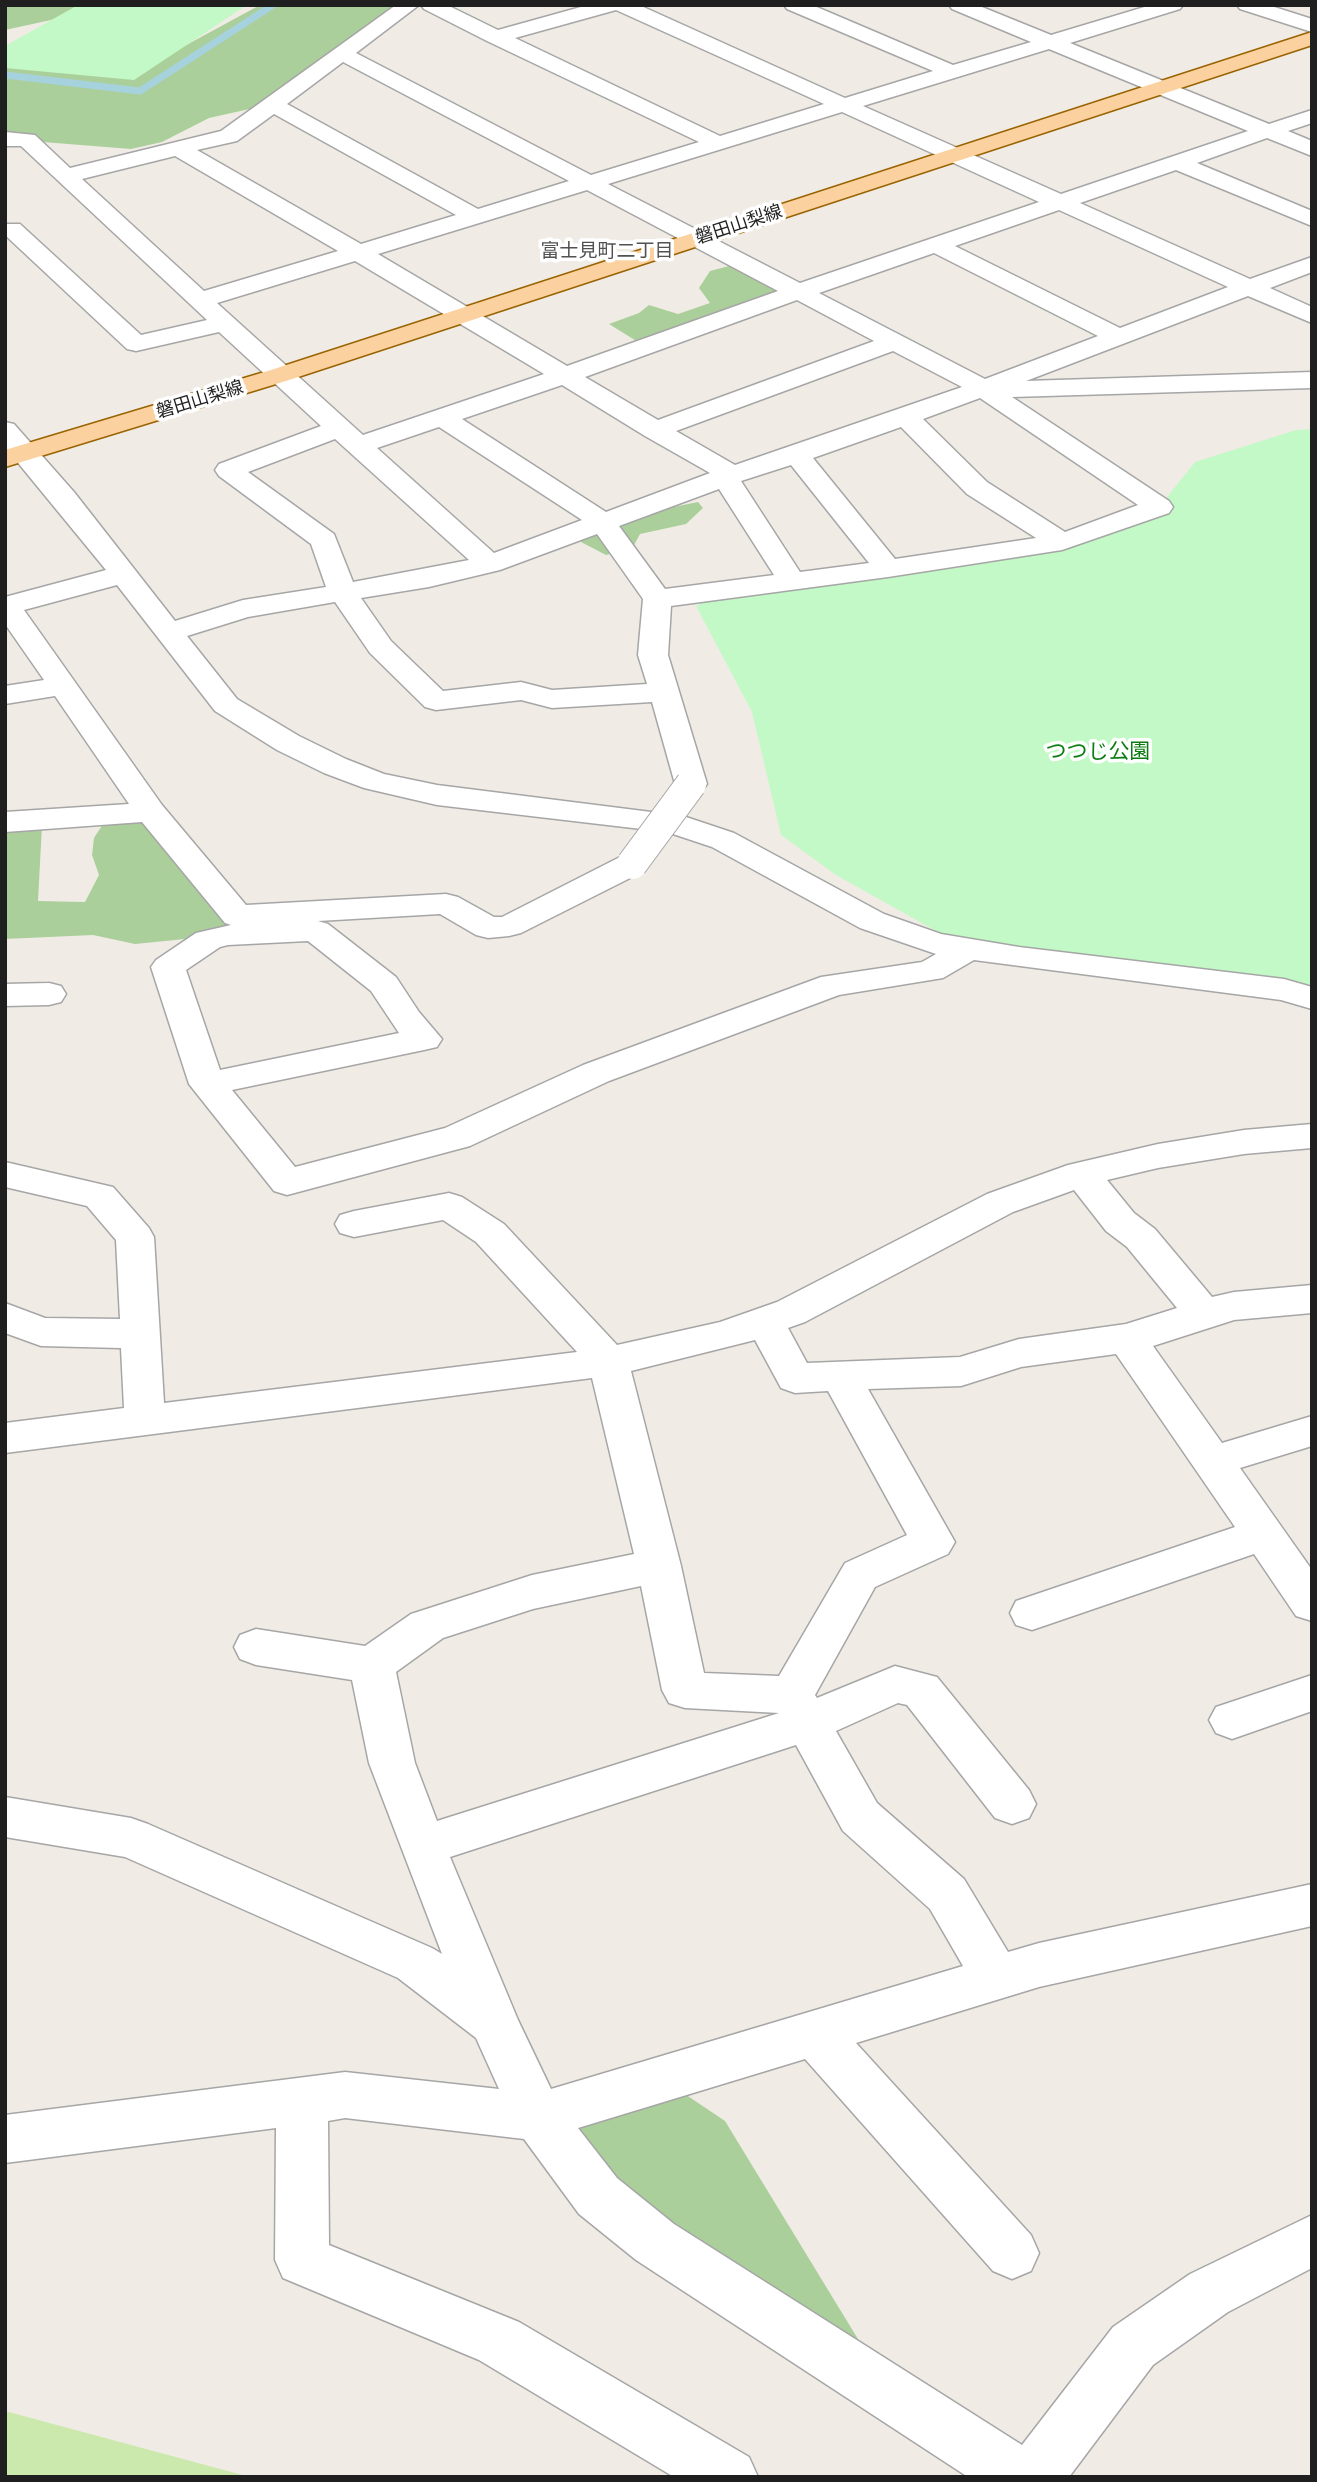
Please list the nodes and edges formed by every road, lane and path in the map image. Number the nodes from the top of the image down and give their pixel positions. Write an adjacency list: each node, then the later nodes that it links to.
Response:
1 (410, 5): 15 (street)
2 (430, 5): 12 (street)
3 (611, 5): 12 (street)
4 (622, 5): 19 (street)
5 (794, 5): 16 (street)
6 (959, 5): 14 (street)
7 (1096, 5): 10 (street)
8 (1173, 5): 10 (street)
9 (1247, 5): 11 (street)
10 (1130, 17): 14 (street)
11 (1312, 26)
12 (494, 37): 23 (street)
13 (1312, 38): 17 (main road, 磐田山梨線)
14 (1052, 42): 16 (street); 17 (street)
15 (343, 54): 18 (street); 29 (street)
16 (952, 72): 19 (street)
17 (1163, 86): 21 (street); 26 (main road, 磐田山梨線)
18 (272, 104): 24 (street); 31 (street)
19 (843, 105): 23 (street); 26 (street)
20 (1312, 116): 21 (street)
21 (1265, 130): 25 (street); 27 (street)
22 (5, 139): 28 (street)
23 (718, 143): 29 (street)
24 (177, 148): 28 (street); 36 (street)
25 (1312, 149)
26 (954, 155): 30 (street); 34 (main road, 磐田山梨線)
27 (1176, 162): 30 (street); 32 (street)
28 (66, 176): 40 (street)
29 (591, 183): 31 (street); 34 (street)
30 (1060, 204): 35 (street); 38 (street)
31 (476, 218): 36 (street)
32 (1312, 219)
33 (7, 228): 43 (street)
34 (698, 239): 39 (street); 41 (main road, 磐田山梨線)
35 (936, 245): 39 (street); 44 (street)
36 (360, 254): 40 (street); 41 (street)
37 (1312, 264): 38 (street)
38 (1249, 287): 42 (street); 44 (street)
39 (797, 292): 45 (street); 47 (street)
40 (201, 300): 43 (street)
41 (463, 315): 46 (main road, 磐田山梨線); 47 (street)
42 (1312, 316)
43 (225, 323): 46 (street)
44 (1118, 337): 49 (street)
45 (895, 342): 49 (street); 52 (street)
46 (280, 375): 53 (street); 54 (main road, 磐田山梨線)
47 (563, 376): 51 (street); 52 (street)
48 (1312, 380): 49 (street)
49 (981, 389): 50 (street); 58 (street)
50 (905, 416): 55 (street); 58 (street)
51 (443, 418): 53 (street); 57 (street)
52 (654, 430): 56 (street)
53 (349, 437): 59 (street); 63 (street)
54 (12, 448): 61 (street)
55 (797, 455): 56 (street); 60 (street)
56 (728, 476): 57 (street); 62 (street)
57 (602, 521): 59 (street); 64 (street)
58 (1062, 542): 60 (street)
59 (490, 564): 63 (street)
60 (888, 569): 62 (street)
61 (124, 574): 65 (street); 66 (street)
62 (792, 582): 64 (street)
63 (342, 591): 66 (street); 68 (street)
64 (657, 599): 68 (street)
65 (6, 606): 67 (street)
66 (169, 632): 72 (street)
67 (63, 687): 69 (street); 70 (street)
68 (664, 692): 70 (street, bridge)
69 (5, 695)
70 (151, 812): 71 (street)
71 (5, 822)
72 (968, 948): 75 (street); 76 (street)
73 (49, 994): 74 (street)
74 (5, 995)
75 (1312, 998)
76 (207, 1084): 76 (street)
77 (1312, 1136): 79 (street)
78 (5, 1174): 85 (street)
79 (1081, 1174): 82 (street); 84 (street)
80 (354, 1224): 87 (street)
81 (1312, 1299): 82 (street)
82 (1203, 1313): 86 (street)
83 (5, 1317): 85 (street)
84 (765, 1321): 87 (street); 88 (street)
85 (140, 1334): 89 (street)
86 (1126, 1338): 88 (street); 92 (street)
87 (608, 1360): 89 (street); 94 (street)
88 (840, 1376): 100 (street)
89 (145, 1422): 91 (street)
90 (1312, 1431): 92 (street)
91 (5, 1438)
92 (1212, 1461): 93 (street)
93 (1263, 1534): 95 (street); 96 (street)
94 (659, 1566): 98 (street); 100 (street)
95 (1312, 1604)
96 (1032, 1613)
97 (256, 1647): 98 (street)
98 (372, 1665): 104 (street)
99 (1312, 1693): 101 (street)
100 (799, 1709): 102 (street); 104 (street); 106 (street)
101 (1232, 1720)
102 (1012, 1804)
103 (5, 1817): 107 (street)
104 (422, 1846): 107 (street)
105 (1312, 1905): 106 (street)
106 (997, 1978): 108 (street)
107 (494, 2022): 110 (street)
108 (814, 2033): 110 (street); 113 (street)
109 (302, 2101): 110 (street); 111 (street); 114 (street)
110 (538, 2117): 115 (street)
111 (5, 2139)
112 (1312, 2240): 116 (street)
113 (1012, 2253)
114 (729, 2477)
115 (1020, 2477)
116 (1034, 2477)

